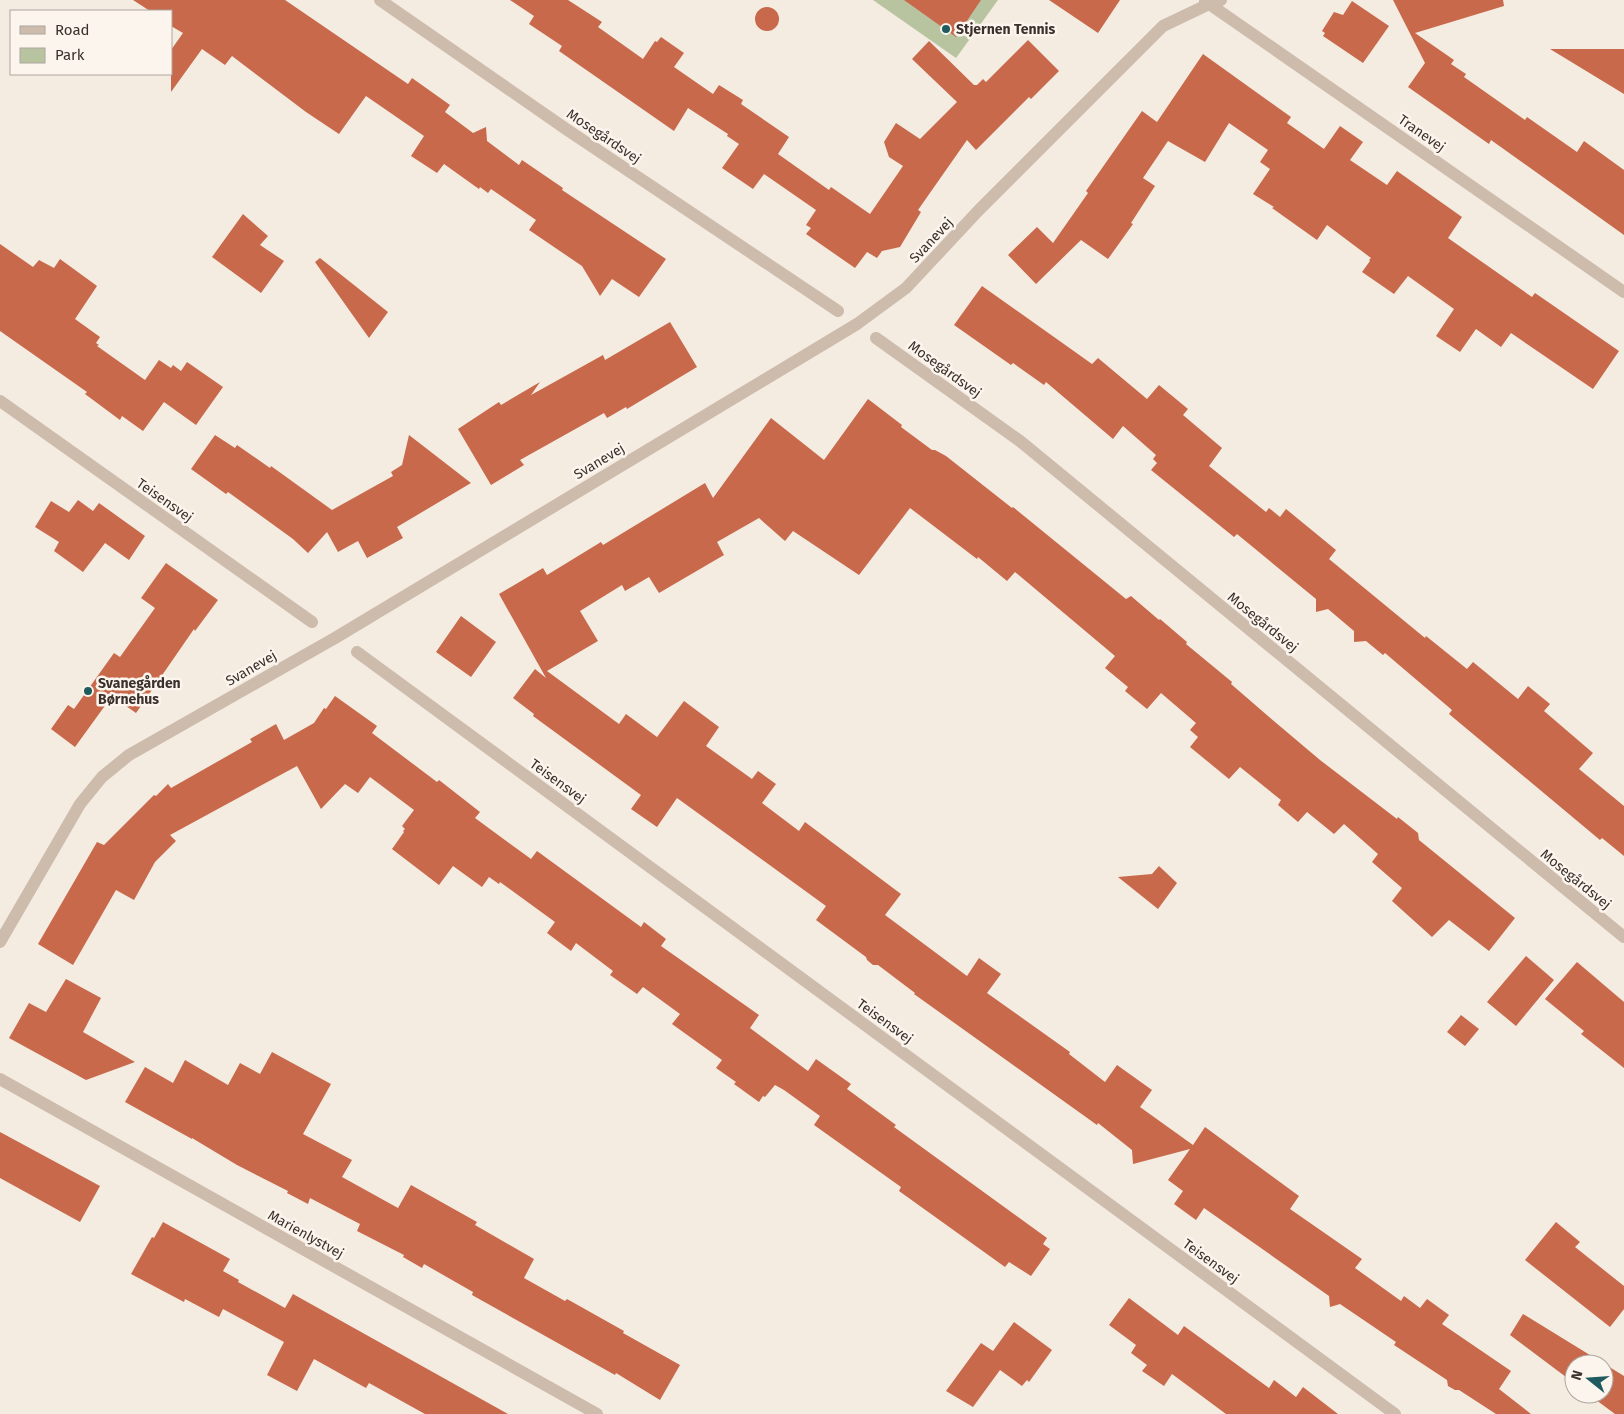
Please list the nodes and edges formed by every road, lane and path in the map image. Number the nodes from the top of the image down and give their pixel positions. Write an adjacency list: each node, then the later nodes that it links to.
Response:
1 (380, 0): 4 (street, Mosegårdsvej)
2 (1211, 1): 3 (street, Tranevej); 10 (street, Svanevej)
3 (1624, 292)
4 (838, 311)
5 (876, 338): 9 (street, Mosegårdsvej)
6 (0, 401): 7 (street, Teisensvej)
7 (312, 622)
8 (357, 652): 13 (street, Teisensvej)
9 (1624, 937)
10 (0, 942)
11 (0, 1079): 12 (street, Marienlystvej)
12 (597, 1414)
13 (1395, 1414)

